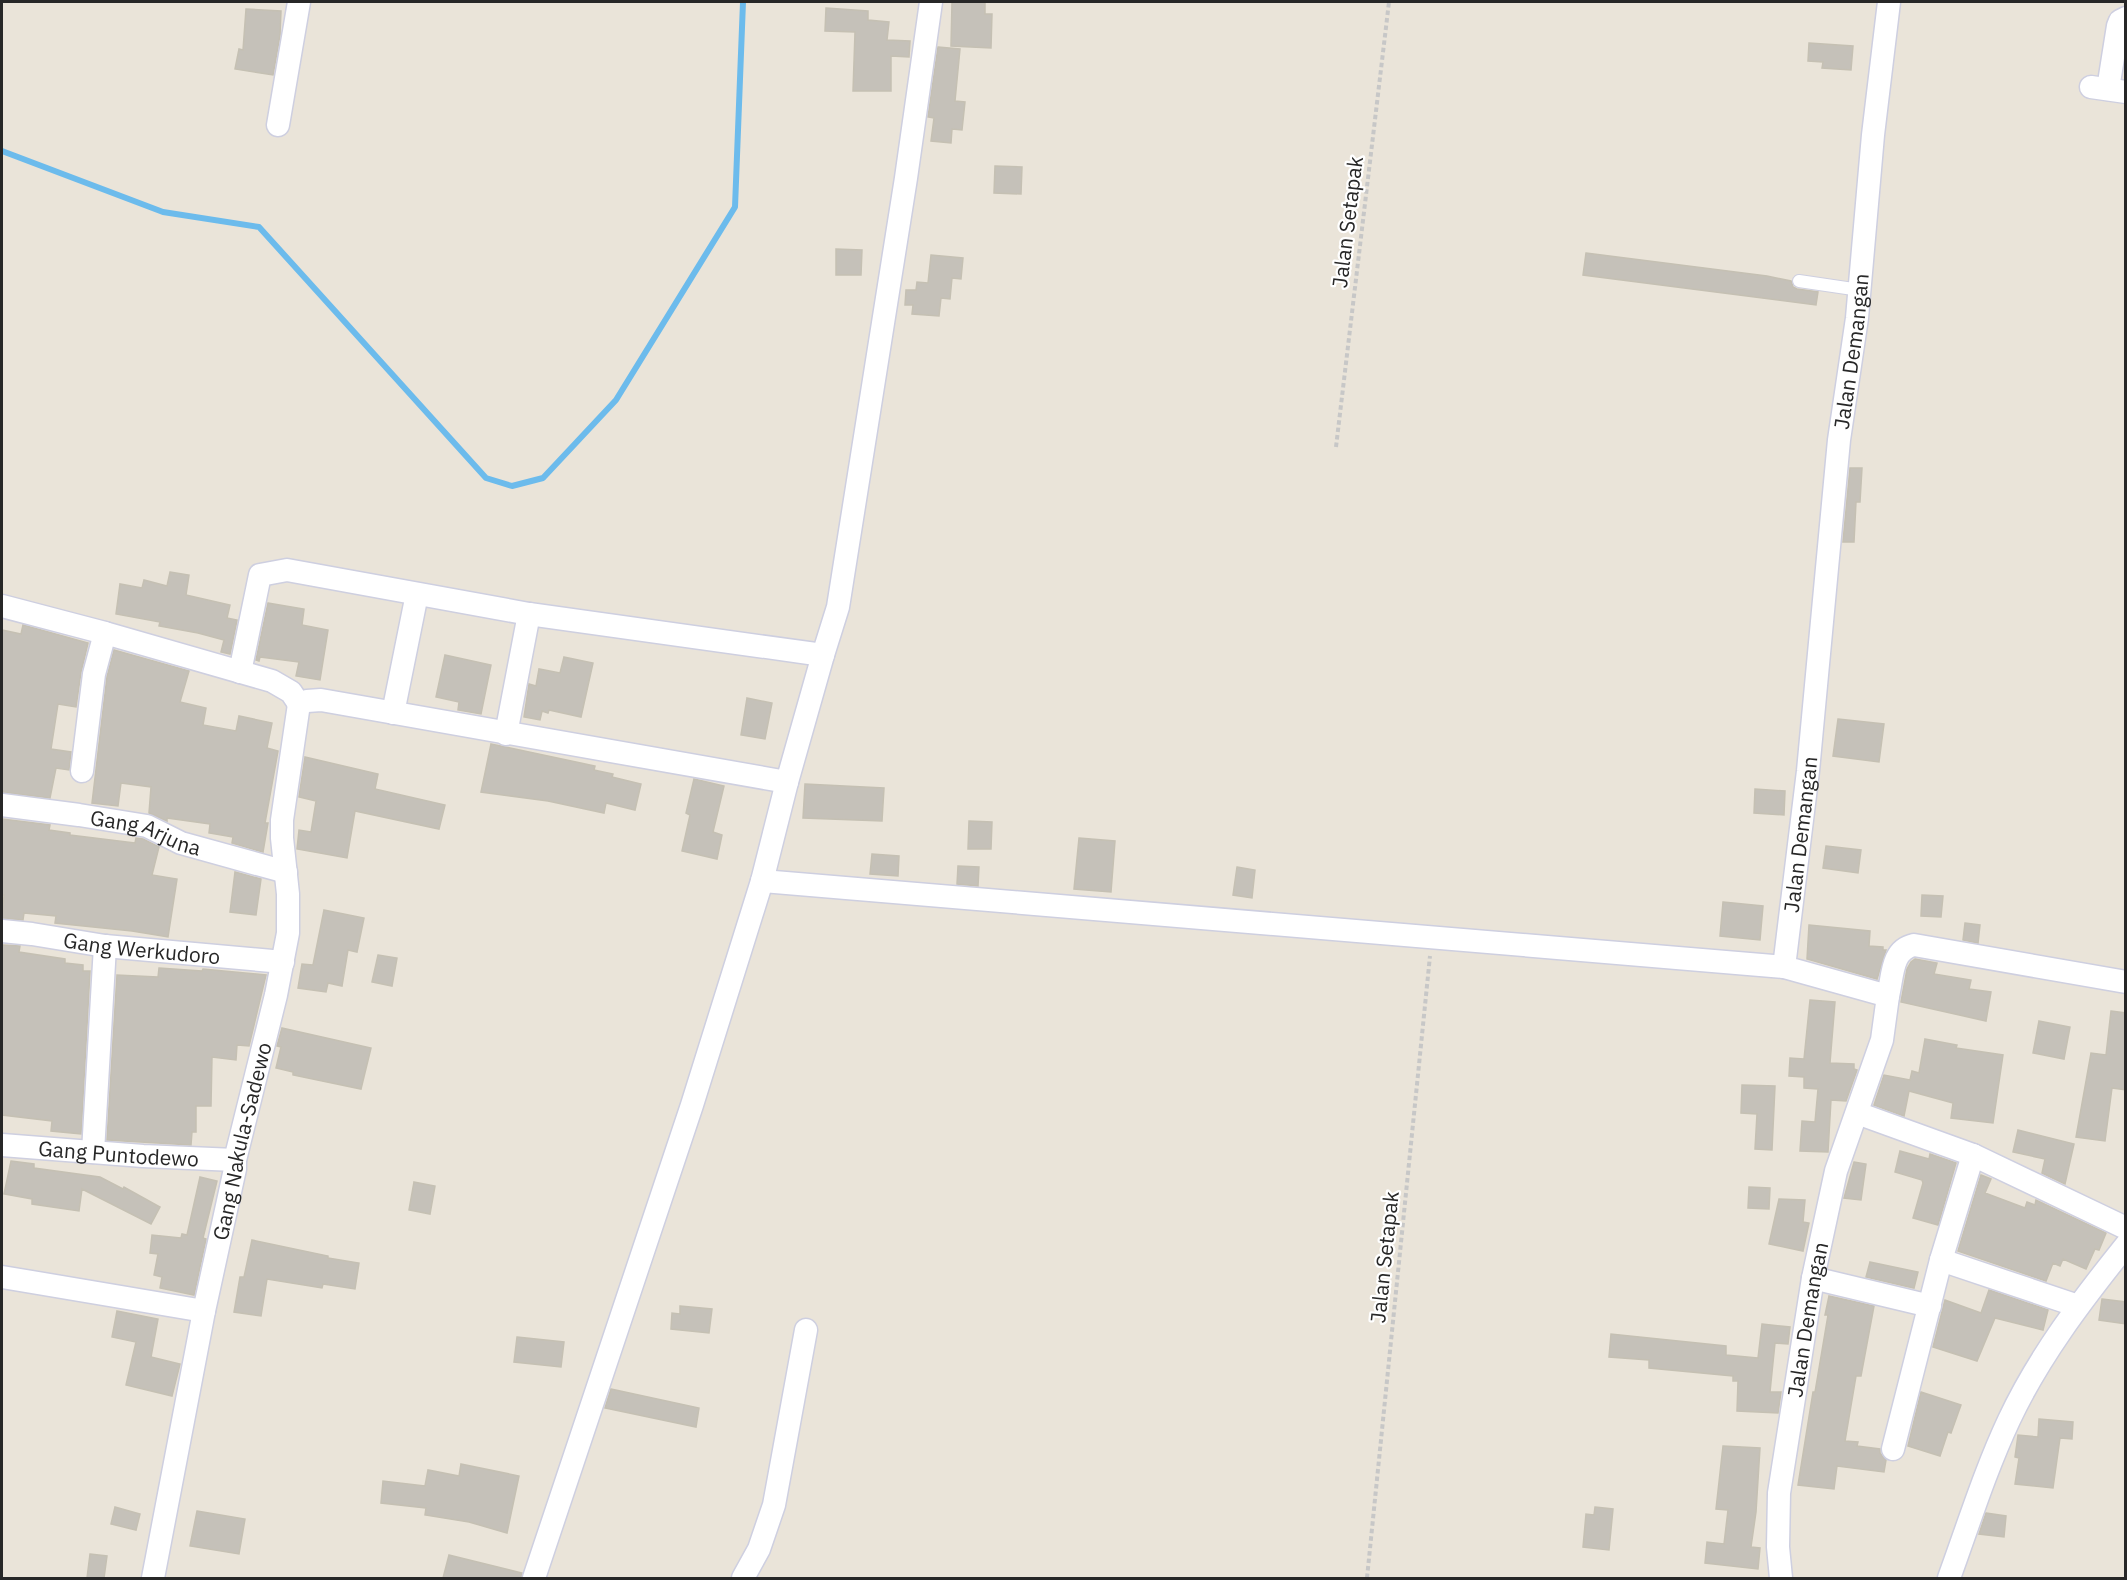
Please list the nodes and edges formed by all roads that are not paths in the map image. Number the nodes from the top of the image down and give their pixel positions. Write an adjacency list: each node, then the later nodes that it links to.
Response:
1 (299, 2): 6 (street)
2 (931, 2): 13 (street)
3 (1889, 2): 8 (street, Jalan Demangan)
4 (2126, 18): 5 (street)
5 (2108, 89)
6 (278, 125)
7 (1799, 280): 8 (lane)
8 (1860, 290): 26 (street, Jalan Demangan)
9 (417, 594): 11 (street); 14 (street); 16 (street)
10 (2, 606): 12 (street)
11 (529, 614): 13 (street); 17 (street)
12 (105, 633): 14 (street); 18 (street)
13 (823, 655): 19 (street)
14 (240, 672): 15 (street)
15 (299, 704): 16 (street); 21 (street, Gang Nakula-Sadewo)
16 (393, 713): 17 (street)
17 (506, 734): 19 (street)
18 (82, 771)
19 (788, 782): 22 (street)
20 (2, 805): 21 (street, Gang Arjuna)
21 (286, 872): 25 (street, Gang Nakula-Sadewo)
22 (762, 881): 26 (street); 45 (street)
23 (2, 931): 24 (street, Gang Werkudoro)
24 (105, 946): 25 (street, Gang Werkudoro); 31 (street)
25 (283, 962): 33 (street, Gang Nakula-Sadewo)
26 (1784, 968): 28 (street)
27 (2126, 982): 28 (street, Jalan Demangan)
28 (1888, 996): 29 (street, Jalan Demangan)
29 (1857, 1113): 32 (street); 38 (street, Jalan Demangan)
30 (2, 1145): 31 (street, Gang Puntodewo)
31 (93, 1152): 33 (street, Gang Puntodewo)
32 (1973, 1155): 34 (street); 36 (street)
33 (235, 1160): 41 (street, Gang Nakula-Sadewo)
34 (2126, 1228)
35 (2126, 1245): 40 (street)
36 (1941, 1260): 39 (street); 40 (street)
37 (2, 1277): 41 (street)
38 (1813, 1278): 39 (street); 47 (street, Jalan Demangan)
39 (1929, 1306): 43 (street)
40 (2078, 1306): 48 (street)
41 (204, 1311): 44 (street, Gang Nakula-Sadewo)
42 (806, 1330): 46 (street)
43 (1893, 1449)
44 (153, 1578)
45 (534, 1578)
46 (743, 1578)
47 (1781, 1578)
48 (1949, 1578)

